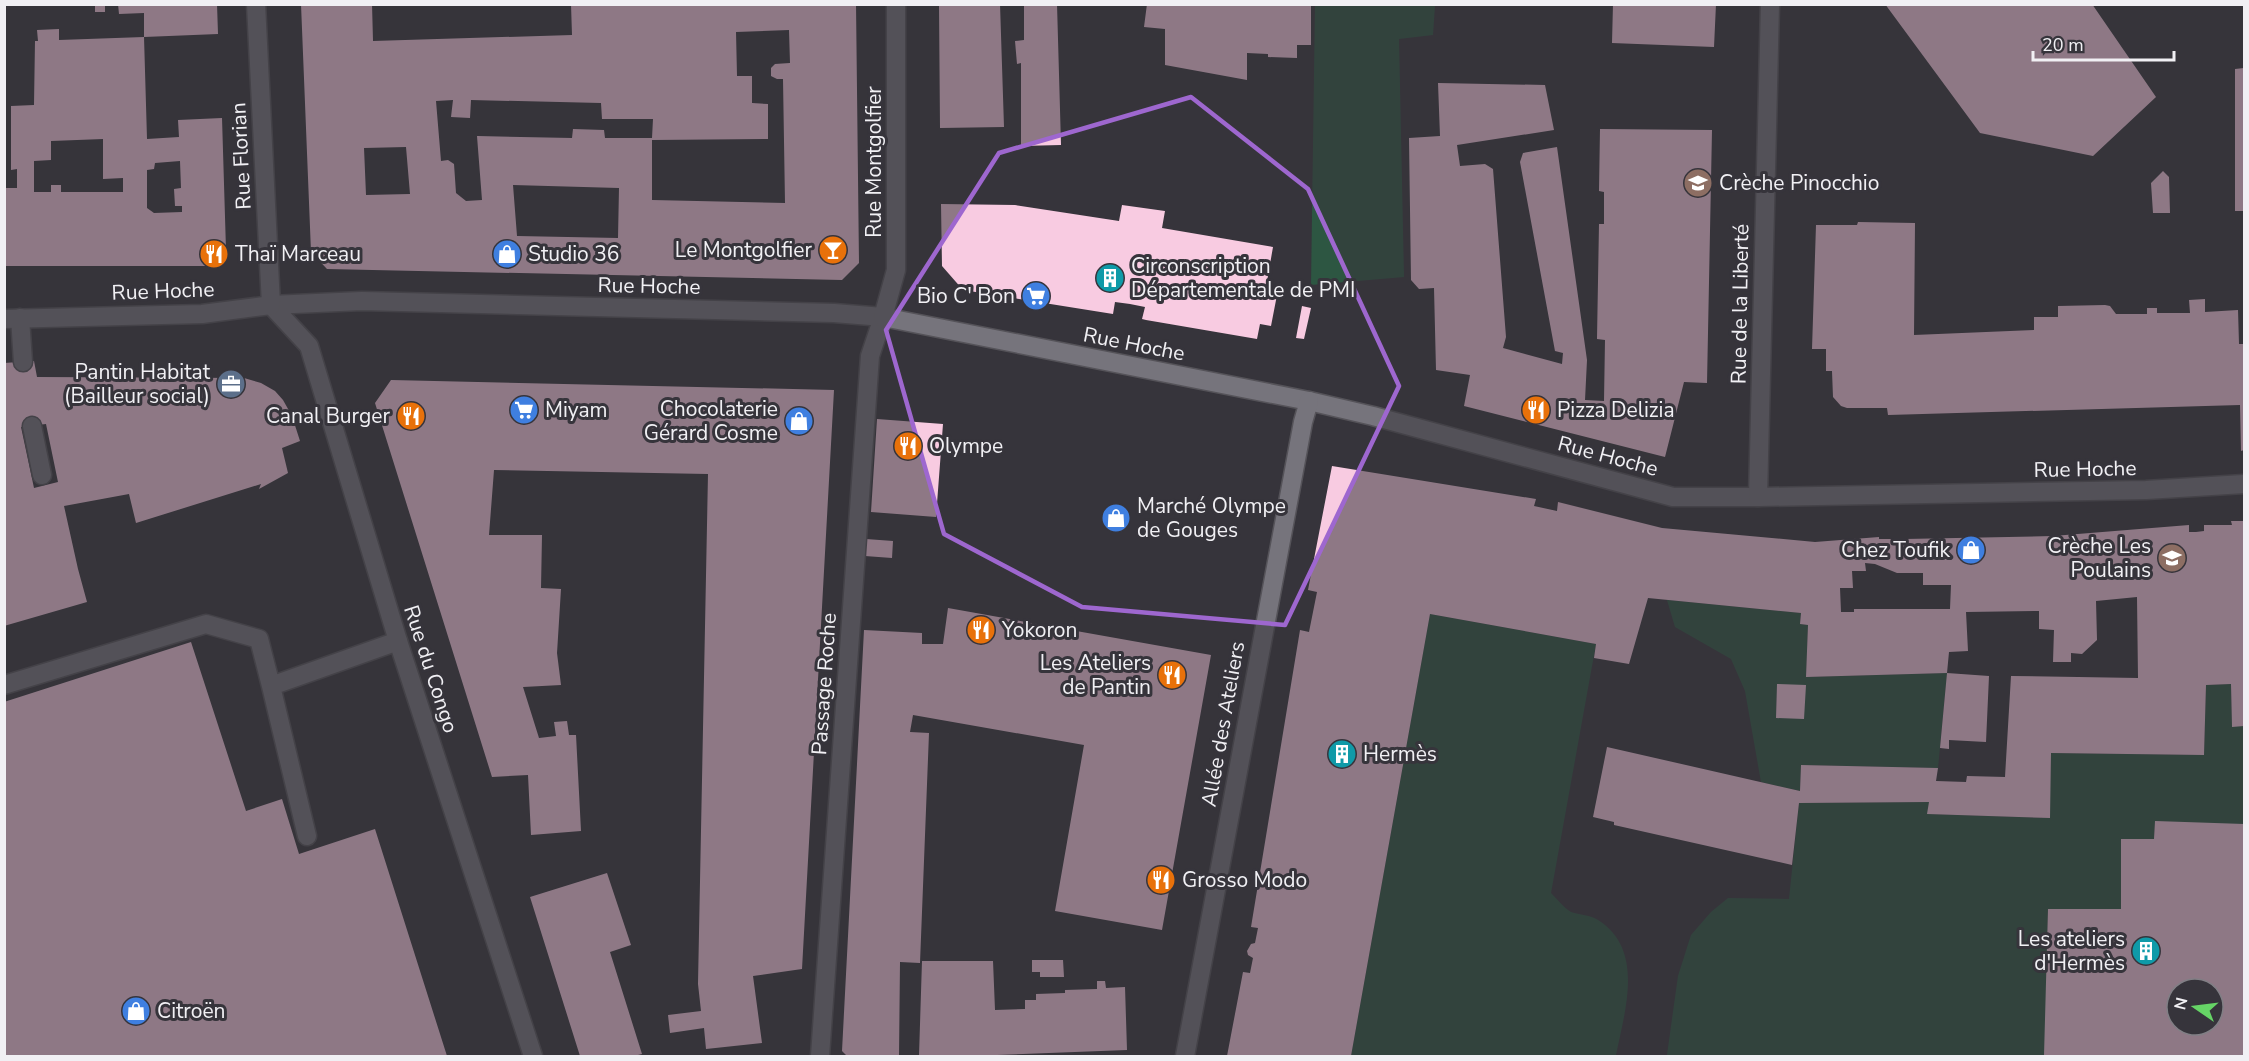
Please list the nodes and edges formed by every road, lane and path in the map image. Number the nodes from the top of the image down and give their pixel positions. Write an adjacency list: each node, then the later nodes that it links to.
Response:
1 (256, 4): 4 (street, Rue Florian)
2 (896, 4): 5 (street, Rue Montgolfier)
3 (1770, 4): 12 (street, Rue de la Liberté)
4 (271, 305): 5 (street, Rue Hoche); 6 (street, Rue Hoche); 13 (street, Rue du Congo)
5 (883, 317): 8 (street, Rue Hoche); 18 (street, Passage Roche)
6 (12, 318): 7 (street)
7 (23, 362)
8 (1309, 401): 12 (street, Rue Hoche); 19 (street, Allée des Ateliers)
9 (32, 426): 10 (street)
10 (42, 474)
11 (2244, 484): 12 (street, Rue Hoche)
12 (1758, 497)
13 (398, 641): 15 (street); 17 (street, Rue du Congo)
14 (4, 685): 15 (street)
15 (271, 686): 16 (street)
16 (307, 836)
17 (533, 1056)
18 (820, 1056)
19 (1185, 1056)

